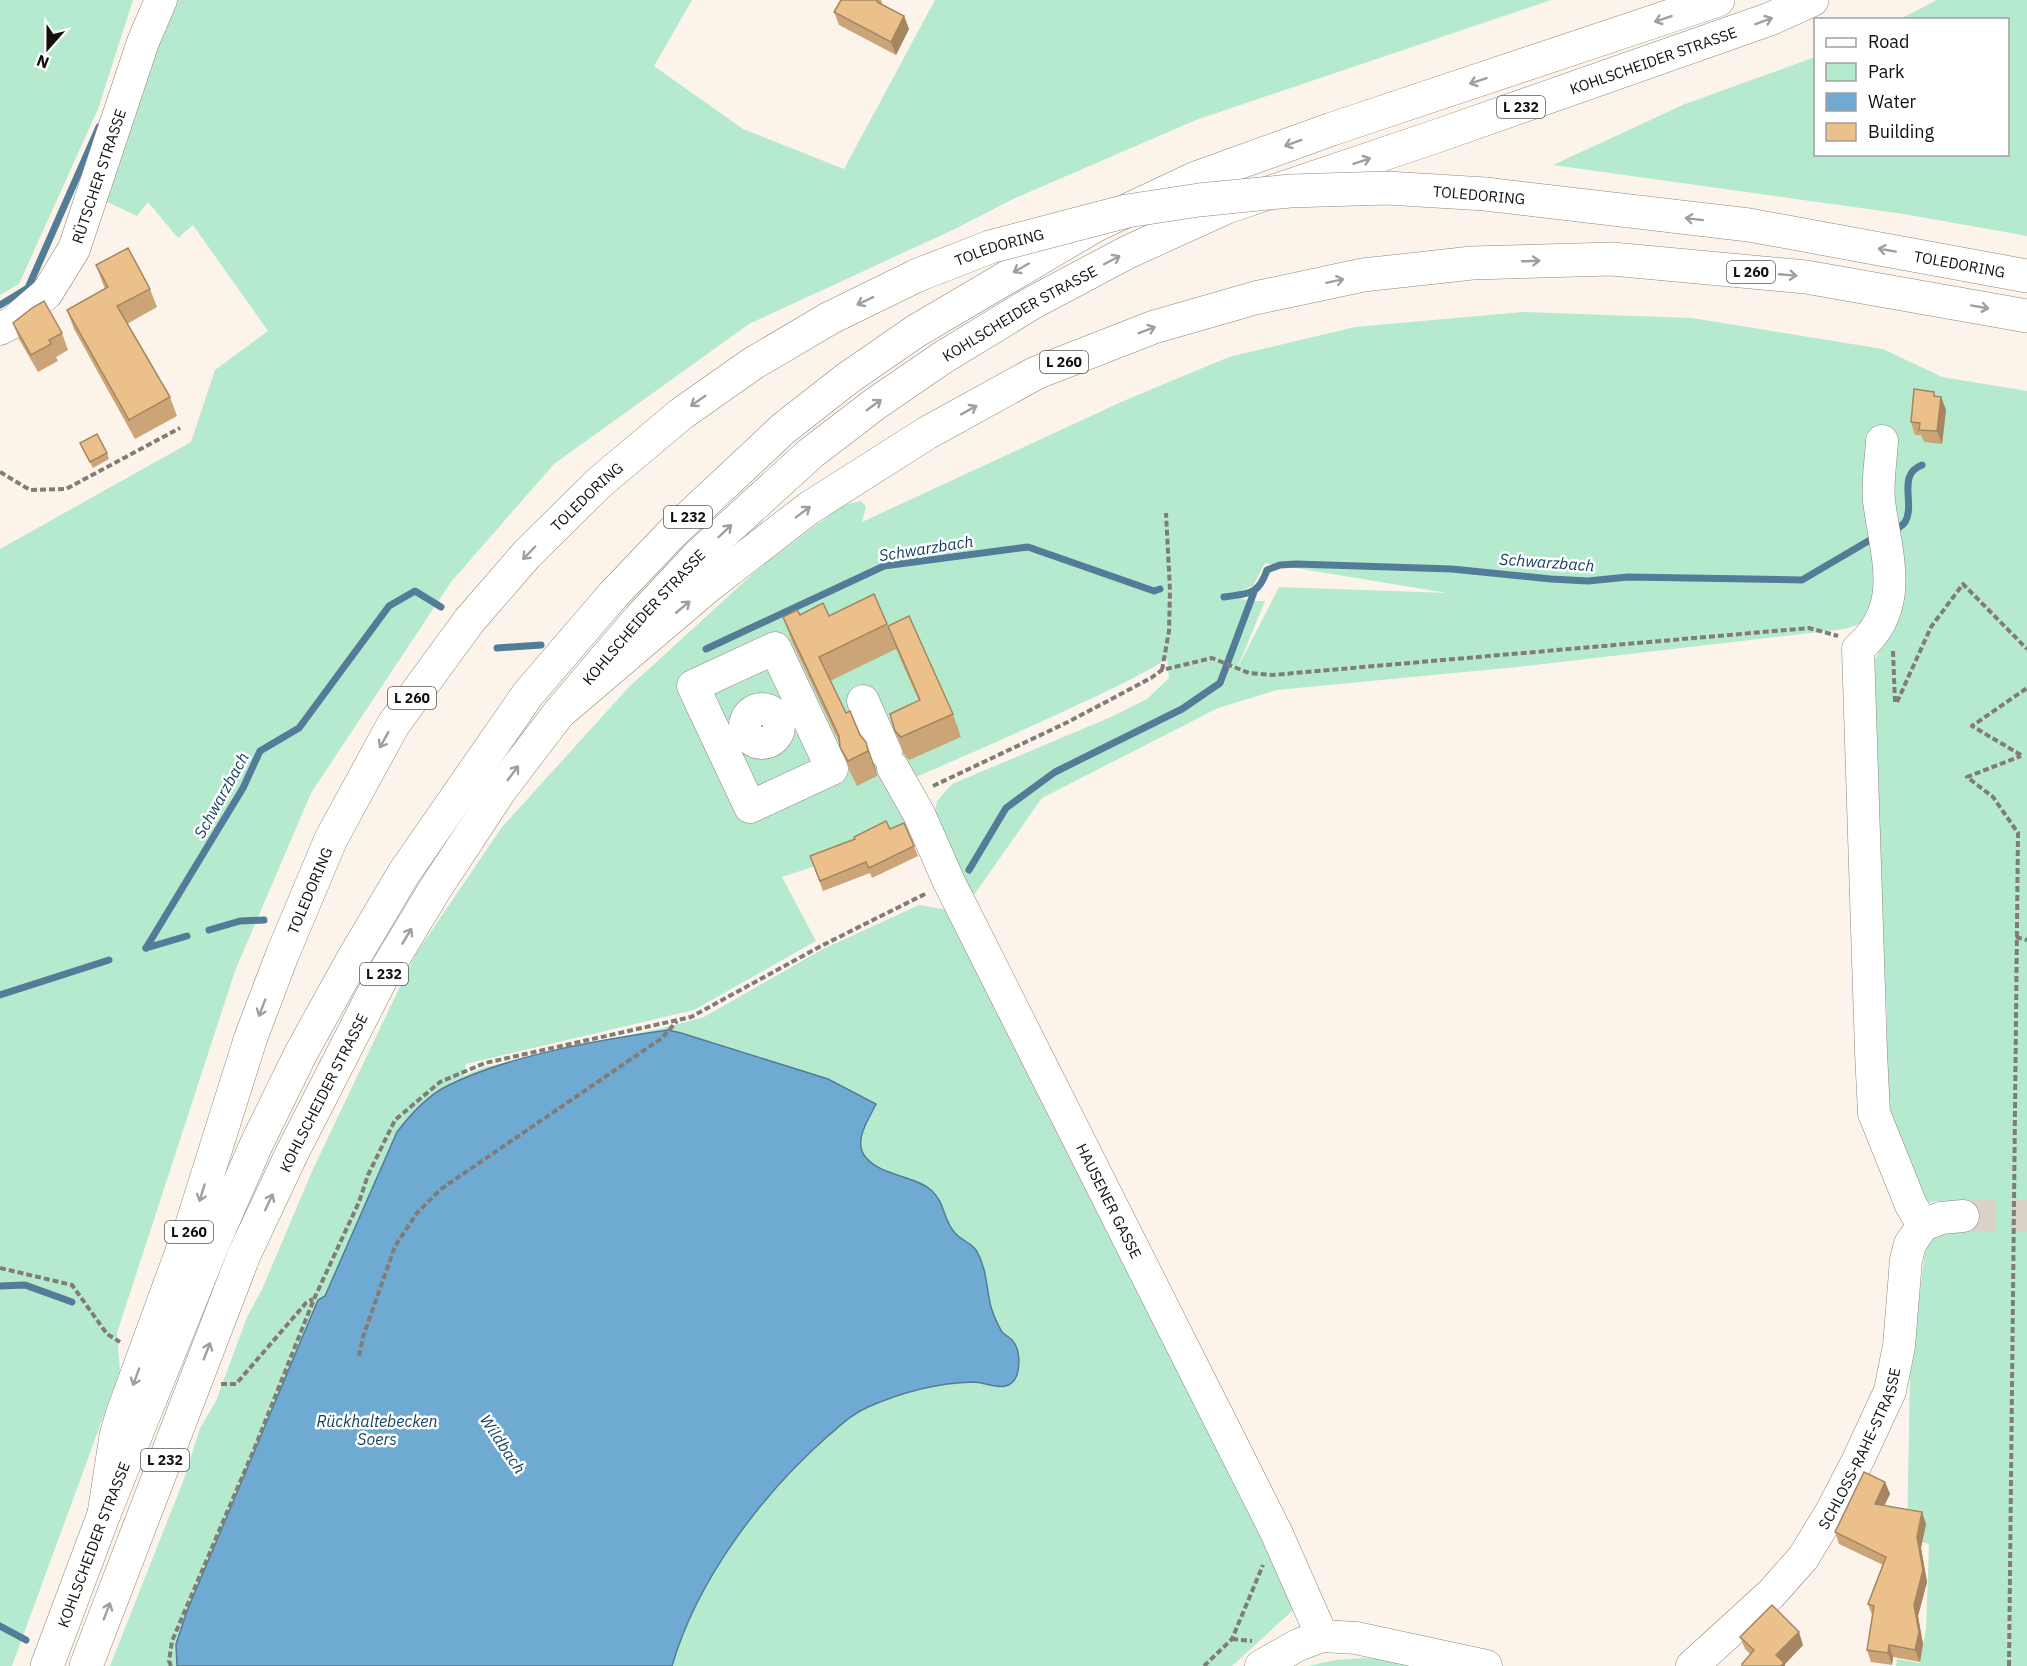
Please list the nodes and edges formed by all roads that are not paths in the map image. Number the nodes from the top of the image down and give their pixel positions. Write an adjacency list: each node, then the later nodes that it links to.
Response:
1 (161, 0): 6 (street, RÜTSCHER STRASSE)
2 (1718, 0): 14 (main road, KOHLSCHEIDER STRASSE / L 232, one-way to 14)
3 (1812, 0): 10 (main road, KOHLSCHEIDER STRASSE / L 232, one-way to 3)
4 (2027, 276): 14 (main road, TOLEDORING / L 260, one-way to 14, bridge)
5 (2027, 316): 10 (main road, L 260, one-way to 5)
6 (0, 328)
7 (1882, 441): 13 (street)
8 (731, 668): 11 (street); 11 (street); 11 (street)
9 (863, 701): 15 (street, HAUSENER GASSE)
10 (559, 713): 17 (main road, KOHLSCHEIDER STRASSE / L 232, one-way to 10)
11 (789, 789)
12 (1963, 1216): 13 (street)
13 (1923, 1225): 20 (street, SCHLOSS-RAHE-STRASSE)
14 (104, 1514): 16 (main road, KOHLSCHEIDER STRASSE / L 232)
15 (1322, 1636): 18 (street); 19 (street)
16 (47, 1666)
17 (86, 1666)
18 (1262, 1666)
19 (1486, 1666)
20 (1692, 1666)

